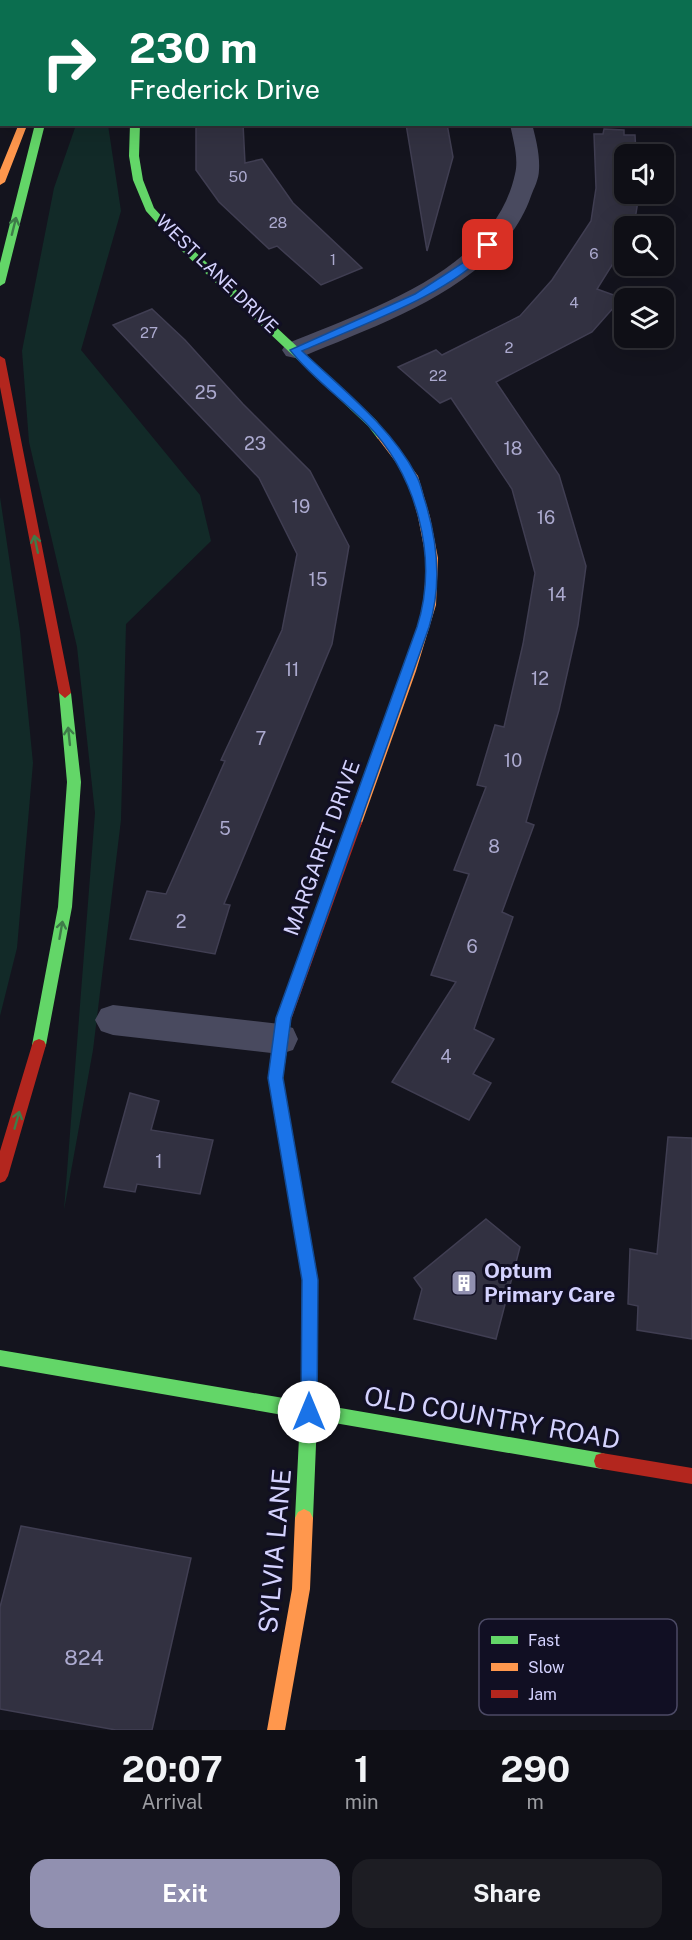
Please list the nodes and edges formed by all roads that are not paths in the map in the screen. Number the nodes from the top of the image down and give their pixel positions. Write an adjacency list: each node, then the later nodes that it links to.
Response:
1 (21, 126): 5 (main road)
2 (39, 126): 6 (main road, one-way to 2)
3 (135, 126): 7 (main road, WEST LANE DRIVE)
4 (521, 126): 7 (street)
5 (0, 182)
6 (0, 283)
7 (295, 350): 10 (main road, MARGARET DRIVE)
8 (0, 359): 11 (main road, one-way to 8)
9 (113, 1020): 10 (street)
10 (280, 1039): 13 (main road, MARGARET DRIVE)
11 (0, 1176)
12 (0, 1358): 13 (main road, OLD COUNTRY ROAD)
13 (309, 1412): 14 (main road, OLD COUNTRY ROAD); 15 (main road, SYLVIA LANE)
14 (692, 1476)
15 (276, 1730)

